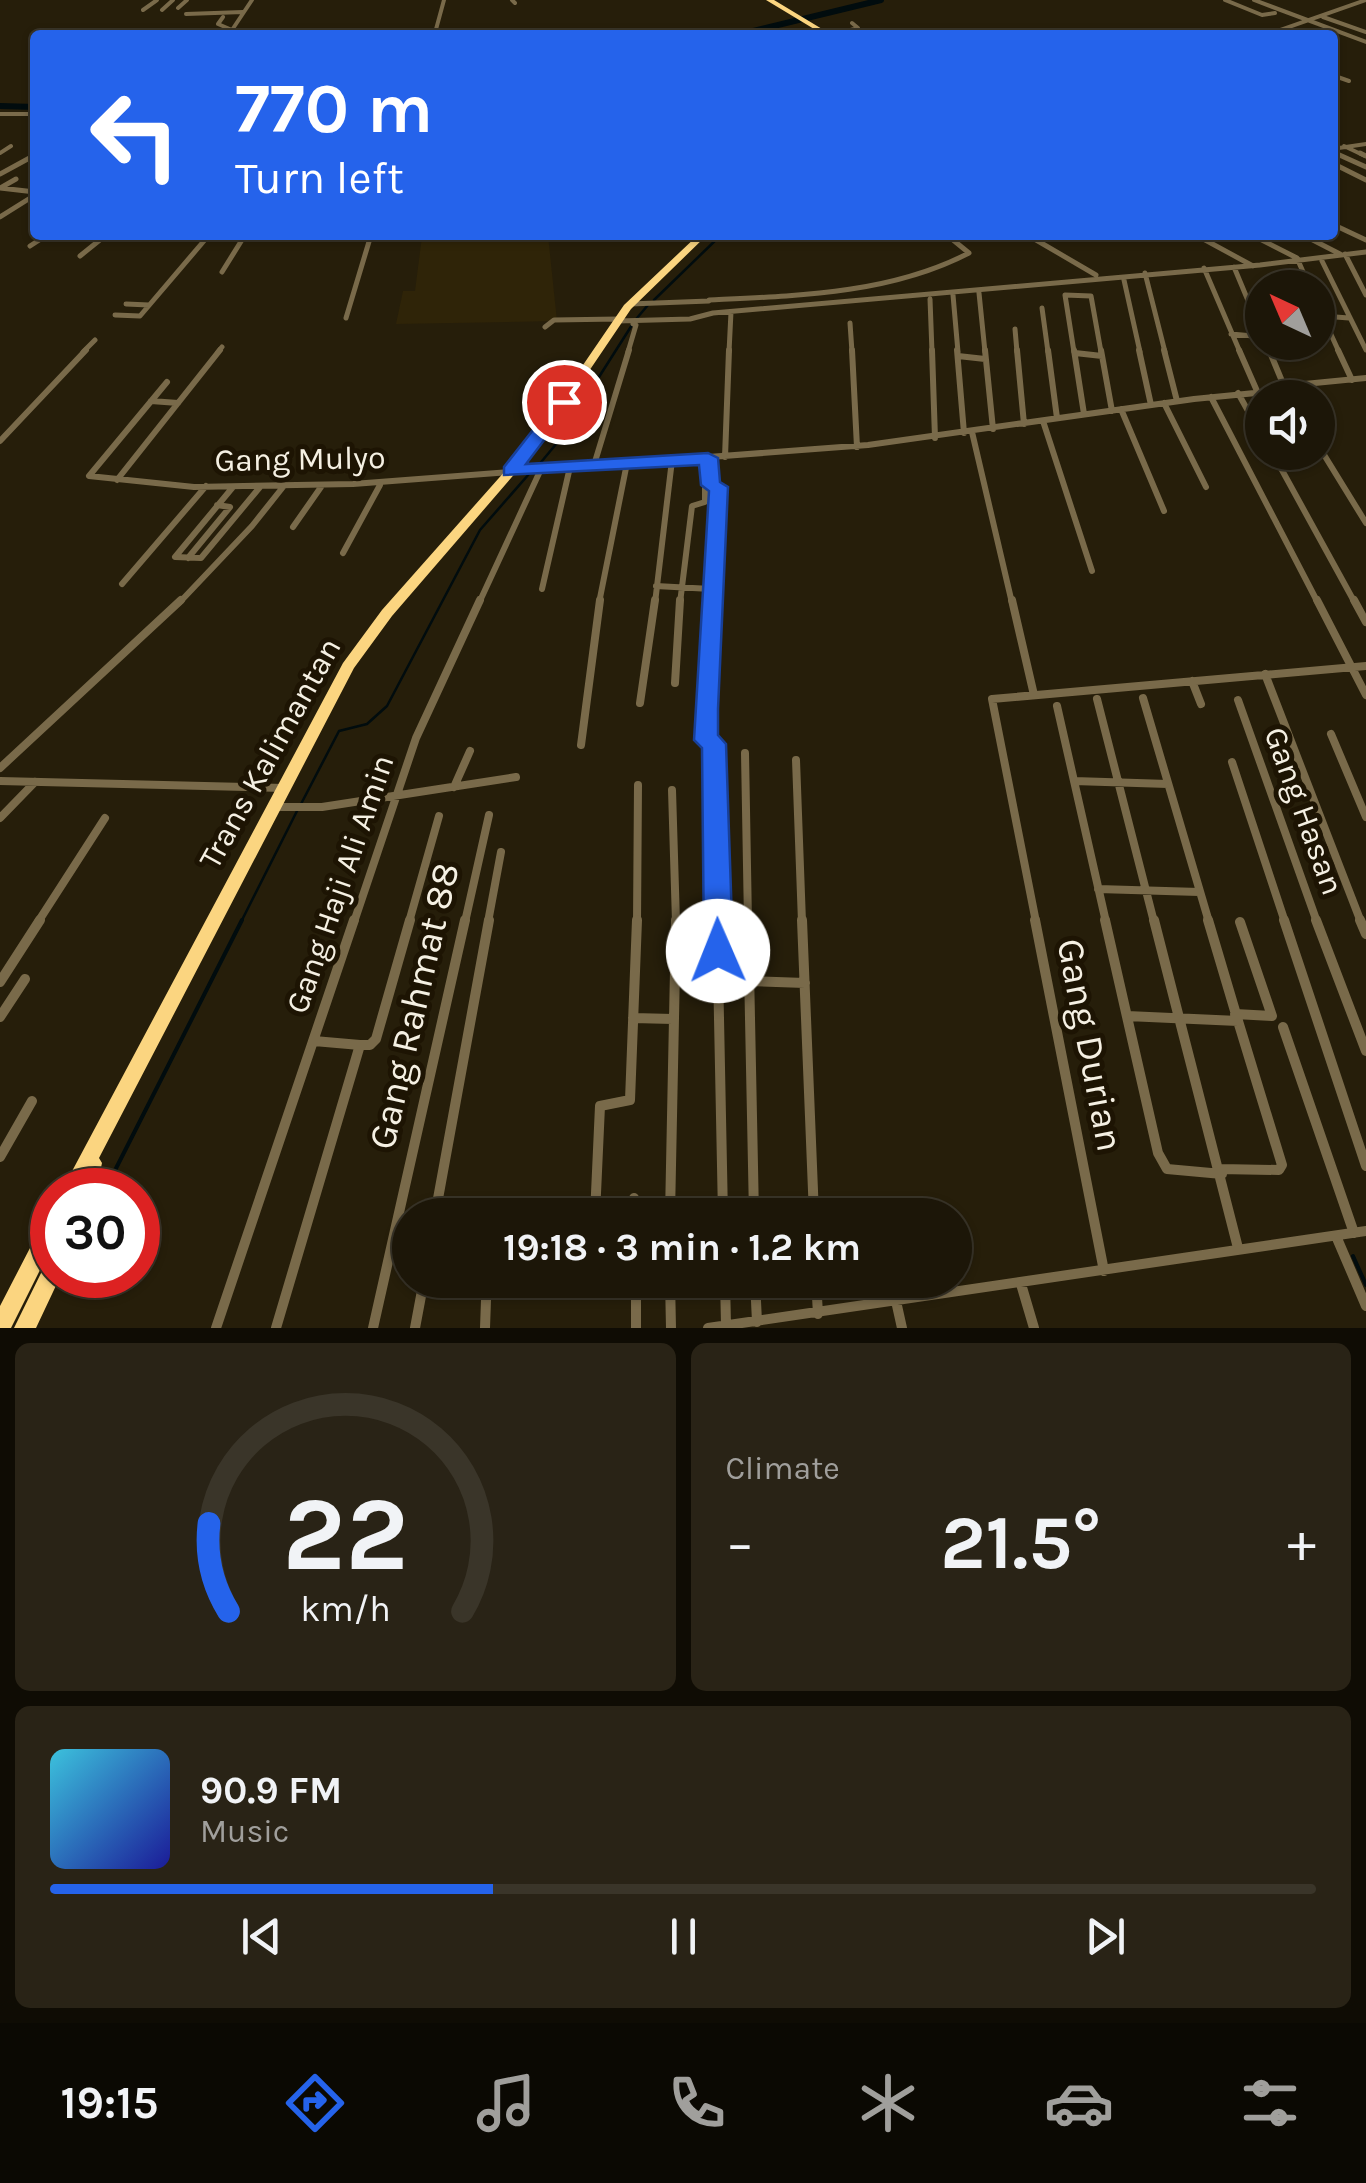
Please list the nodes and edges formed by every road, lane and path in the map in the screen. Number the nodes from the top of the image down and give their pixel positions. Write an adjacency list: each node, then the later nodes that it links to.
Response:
1 (157, 0): 12 (street)
2 (173, 0): 13 (street)
3 (187, 0): 11 (street)
4 (252, 0): 14 (street)
5 (444, 0): 22 (street)
6 (768, 0): 23 (highway)
7 (1239, 0): 10 (street); 15 (street)
8 (1254, 0): 19 (street)
9 (1364, 0): 18 (street)
10 (1227, 1): 15 (street)
11 (178, 8)
12 (143, 10)
13 (162, 10)
14 (243, 12): 16 (street); 17 (street)
15 (1275, 13): 19 (street)
16 (186, 14)
17 (223, 17)
18 (1323, 17): 19 (street); 29 (street)
19 (1309, 22): 21 (street); 27 (street)
20 (852, 24): 24 (street)
21 (1288, 28): 25 (street); 26 (street)
22 (436, 30)
23 (820, 30)
24 (850, 30)
25 (1282, 30)
26 (1293, 30)
27 (1332, 30)
28 (1338, 32): 30 (street)
29 (1366, 32)
30 (1366, 42)
31 (1338, 77): 32 (street)
32 (1349, 82)
33 (0, 114): 34 (street)
34 (30, 114)
35 (1366, 144): 37 (street)
36 (12, 146): 39 (street)
37 (1344, 146): 38 (street); 41 (street)
38 (1338, 148)
39 (0, 153)
40 (1338, 153): 44 (street)
41 (1366, 156)
42 (30, 158): 45 (street)
43 (1338, 167): 47 (street)
44 (1366, 168)
45 (0, 174)
46 (16, 179): 48 (street)
47 (1366, 180)
48 (0, 188): 49 (street)
49 (30, 192)
50 (30, 195): 51 (street)
51 (0, 217)
52 (1338, 227): 64 (street)
53 (39, 240): 65 (street)
54 (100, 240): 68 (street)
55 (204, 240): 89 (street)
56 (242, 240): 75 (street)
57 (370, 240): 95 (street)
58 (698, 240): 88 (highway, Trans Kalimantan)
59 (954, 240): 86 (street)
60 (1034, 240): 77 (street)
61 (1205, 240): 71 (street)
62 (1261, 240): 69 (street)
63 (1313, 240): 67 (street)
64 (1366, 240)
65 (30, 246)
66 (1366, 252): 67 (street)
67 (1342, 254): 69 (street); 82 (street)
68 (80, 256)
69 (1298, 260): 71 (street); 74 (street)
70 (1322, 262): 96 (street)
71 (1253, 266): 72 (street)
72 (1234, 267): 73 (street); 81 (street)
73 (1204, 268): 76 (street); 101 (street)
74 (1302, 270)
75 (222, 272)
76 (1145, 273): 77 (street); 120 (street)
77 (1099, 277): 78 (street)
78 (1088, 278): 84 (street); 91 (street)
79 (1124, 280): 123 (street)
80 (979, 293): 110 (street)
81 (1245, 293)
82 (1366, 294)
83 (953, 295): 108 (street)
84 (1091, 296): 107 (street); 109 (street)
85 (930, 299): 132 (street)
86 (708, 300): 88 (street); 92 (street)
87 (126, 304): 89 (street)
88 (630, 304): 97 (highway, Trans Kalimantan)
89 (149, 305): 93 (street)
90 (1042, 308): 127 (street)
91 (731, 312): 92 (street); 135 (street)
92 (712, 313): 97 (street)
93 (115, 316)
94 (1335, 317): 96 (street)
95 (346, 318)
96 (1348, 318): 106 (street)
97 (626, 322): 99 (street); 139 (street); 144 (highway, Trans Kalimantan)
98 (850, 323): 134 (street)
99 (545, 327)
100 (1015, 329): 129 (street)
101 (1231, 334): 102 (street); 112 (street)
102 (1245, 335)
103 (95, 340): 133 (street)
104 (1335, 344): 113 (street)
105 (222, 347): 121 (street)
106 (1366, 350)
107 (1075, 354): 109 (street); 126 (street)
108 (958, 356): 110 (street); 131 (street)
109 (1102, 356): 125 (street)
110 (985, 359): 130 (street)
111 (1366, 378): 113 (street, Gang Mulyo)
112 (1252, 380)
113 (1352, 380): 115 (street, Gang Mulyo)
114 (167, 382): 119 (street)
115 (1335, 383)
116 (1238, 393): 117 (street, Gang Mulyo); 118 (street, Gang Mulyo); 124 (street)
117 (1245, 393)
118 (1211, 396): 120 (street, Gang Mulyo); 168 (street)
119 (151, 401): 121 (street); 145 (street, Gang Mulyo)
120 (1178, 401): 122 (street, Gang Mulyo)
121 (178, 403): 145 (street)
122 (1164, 403): 123 (street, Gang Mulyo); 153 (street)
123 (1151, 406): 125 (street, Gang Mulyo)
124 (1245, 406)
125 (1117, 410): 126 (street, Gang Mulyo); 155 (street)
126 (1084, 414): 127 (street, Gang Mulyo)
127 (1058, 418): 128 (street, Gang Mulyo)
128 (1042, 421): 129 (street, Gang Mulyo); 160 (street)
129 (1024, 424): 130 (street, Gang Mulyo)
130 (992, 429): 131 (street, Gang Mulyo)
131 (968, 433): 132 (street, Gang Mulyo); 172 (street)
132 (935, 438): 134 (street, Gang Mulyo)
133 (0, 442)
134 (857, 447): 135 (street, Gang Mulyo)
135 (725, 457): 136 (street, Gang Mulyo)
136 (708, 458): 137 (street, Gang Mulyo); 147 (street)
137 (672, 460): 138 (street, Gang Mulyo); 162 (street)
138 (627, 463): 139 (street, Gang Mulyo); 181 (street)
139 (594, 465): 140 (street, Gang Mulyo)
140 (570, 467): 141 (street, Gang Mulyo); 164 (street)
141 (537, 469): 144 (street, Gang Mulyo); 197 (street, Gang Haji Ali Amin)
142 (1282, 470): 166 (street)
143 (1333, 470): 156 (street)
144 (511, 471): 146 (street, Gang Mulyo); 195 (highway, Trans Kalimantan)
145 (118, 480): 148 (street, Gang Mulyo)
146 (380, 485): 152 (street, Gang Mulyo); 158 (street)
147 (710, 485): 163 (street); 165 (street)
148 (206, 486): 149 (street, Gang Mulyo); 161 (street)
149 (232, 487): 150 (street, Gang Mulyo); 154 (street)
150 (260, 487): 151 (street, Gang Mulyo); 159 (street)
151 (283, 487): 152 (street, Gang Mulyo); 186 (street)
152 (321, 488): 157 (street)
153 (1206, 488)
154 (217, 505): 159 (street); 159 (street)
155 (1164, 511)
156 (1366, 523)
157 (293, 527)
158 (343, 552)
159 (188, 558)
160 (1092, 571)
161 (122, 584)
162 (656, 586): 163 (street); 177 (street)
163 (684, 588): 165 (street); 171 (street)
164 (542, 589)
165 (711, 589): 234 (street)
166 (1366, 622)
167 (1366, 666): 168 (street)
168 (1353, 667): 169 (street); 173 (street)
169 (1265, 674): 170 (street); 209 (street)
170 (1192, 681): 172 (street); 178 (street)
171 (675, 682)
172 (1034, 695): 241 (street, Gang Durian)
173 (1366, 695)
174 (1143, 698): 192 (street)
175 (1097, 699): 191 (street)
176 (1238, 700): 223 (street, Gang Hasan)
177 (640, 703)
178 (1200, 704)
179 (1057, 706): 189 (street)
180 (1330, 734): 201 (street)
181 (581, 745)
182 (470, 751): 194 (street)
183 (744, 753): 211 (street)
184 (796, 760): 213 (street)
185 (1232, 762): 227 (street)
186 (0, 768)
187 (516, 778): 194 (street)
188 (0, 781): 190 (street)
189 (1074, 781): 191 (street); 205 (street)
190 (35, 782): 195 (street); 202 (street)
191 (1120, 782): 192 (street); 206 (street)
192 (1168, 784): 207 (street)
193 (638, 785): 216 (street)
194 (454, 787): 197 (street)
195 (283, 788): 198 (highway, Trans Kalimantan)
196 (672, 790): 218 (street)
197 (396, 796): 198 (street); 221 (street, Gang Haji Ali Amin)
198 (273, 807): 225 (highway, Trans Kalimantan)
199 (489, 815): 260 (street, Gang Rahmat 88)
200 (438, 816): 222 (street)
201 (1366, 817)
202 (0, 818)
203 (105, 818): 212 (street)
204 (501, 852): 231 (street)
205 (1098, 890): 206 (street); 214 (street)
206 (1148, 890): 207 (street); 219 (street)
207 (1198, 892): 217 (street)
208 (1240, 922): 217 (street)
209 (1366, 934)
210 (24, 978): 215 (street)
211 (746, 981): 213 (street); 235 (street)
212 (0, 982)
213 (805, 983): 236 (street)
214 (1126, 1016): 219 (street); 230 (street)
215 (0, 1017)
216 (633, 1018): 218 (street); 232 (street)
217 (1237, 1018): 219 (street); 230 (street)
218 (673, 1019): 233 (street)
219 (1181, 1020): 230 (street)
220 (1283, 1027): 237 (street)
221 (314, 1041): 222 (street); 258 (street, Gang Haji Ali Amin)
222 (360, 1045): 259 (street)
223 (1366, 1051)
224 (32, 1101): 226 (street)
225 (94, 1152): 228 (highway, Trans Kalimantan); 229 (highway, Trans Kalimantan)
226 (0, 1157)
227 (1366, 1166)
228 (85, 1168)
229 (91, 1168)
230 (1221, 1172): 239 (street)
231 (438, 1198)
232 (596, 1198)
233 (670, 1198)
234 (723, 1198)
235 (753, 1198)
236 (813, 1198)
237 (1360, 1232): 238 (street)
238 (1336, 1236): 239 (street); 252 (street)
239 (1238, 1248): 241 (street)
240 (30, 1269): 256 (highway)
241 (1104, 1271): 242 (street)
242 (1021, 1284): 251 (street); 267 (street)
243 (39, 1298): 257 (highway)
244 (421, 1298): 261 (street)
245 (636, 1298): 263 (street)
246 (670, 1298): 264 (street)
247 (725, 1298): 255 (street)
248 (755, 1298): 254 (street)
249 (817, 1298): 253 (street)
250 (486, 1300): 262 (street)
251 (896, 1301): 253 (street); 266 (street)
252 (1366, 1306)
253 (818, 1314): 254 (street)
254 (756, 1322): 255 (street)
255 (726, 1327): 265 (street)
256 (0, 1328)
257 (24, 1328)
258 (216, 1328)
259 (276, 1328)
260 (373, 1328)
261 (415, 1328)
262 (485, 1328)
263 (636, 1328)
264 (670, 1328)
265 (708, 1328)
266 (902, 1328)
267 (1034, 1328)

